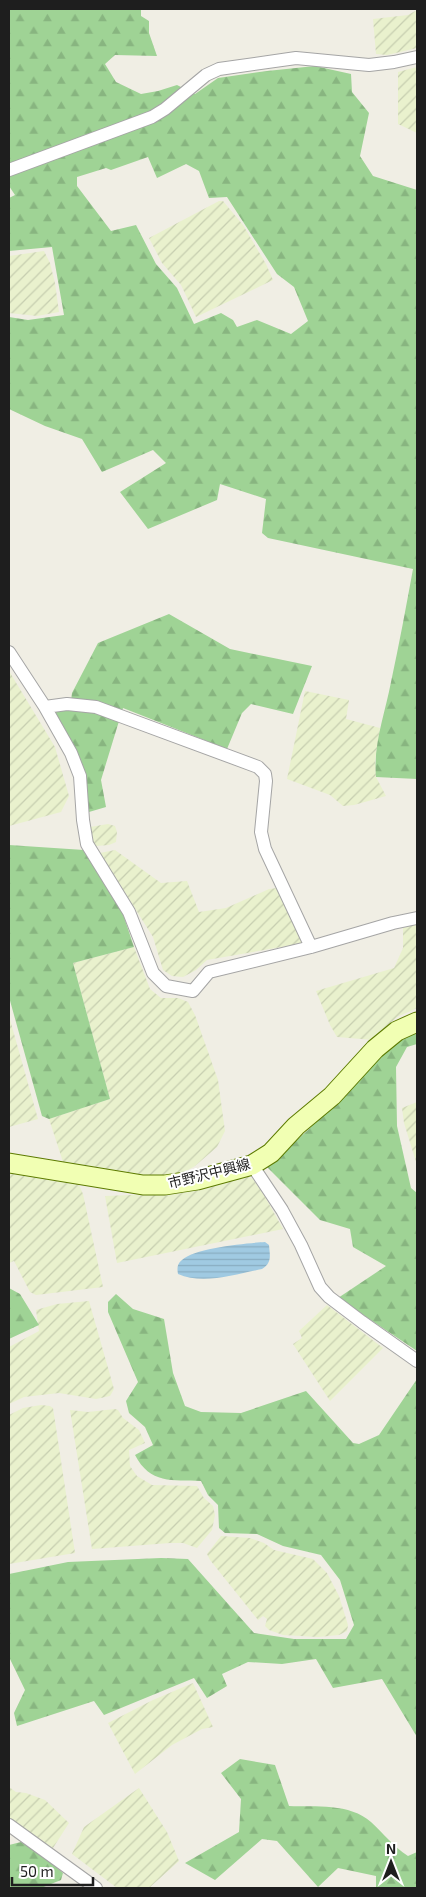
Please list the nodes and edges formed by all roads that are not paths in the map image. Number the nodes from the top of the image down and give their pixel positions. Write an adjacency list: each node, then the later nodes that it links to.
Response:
1 (417, 57): 2 (street)
2 (9, 170)
3 (9, 652): 4 (street)
4 (45, 707): 6 (street); 6 (street)
5 (417, 918): 6 (street)
6 (311, 946)
7 (417, 1022): 9 (main road, 市野沢中興線)
8 (9, 1162): 9 (main road, 市野沢中興線)
9 (252, 1165): 10 (street)
10 (417, 1361)
11 (9, 1825): 12 (street)
12 (96, 1888)

